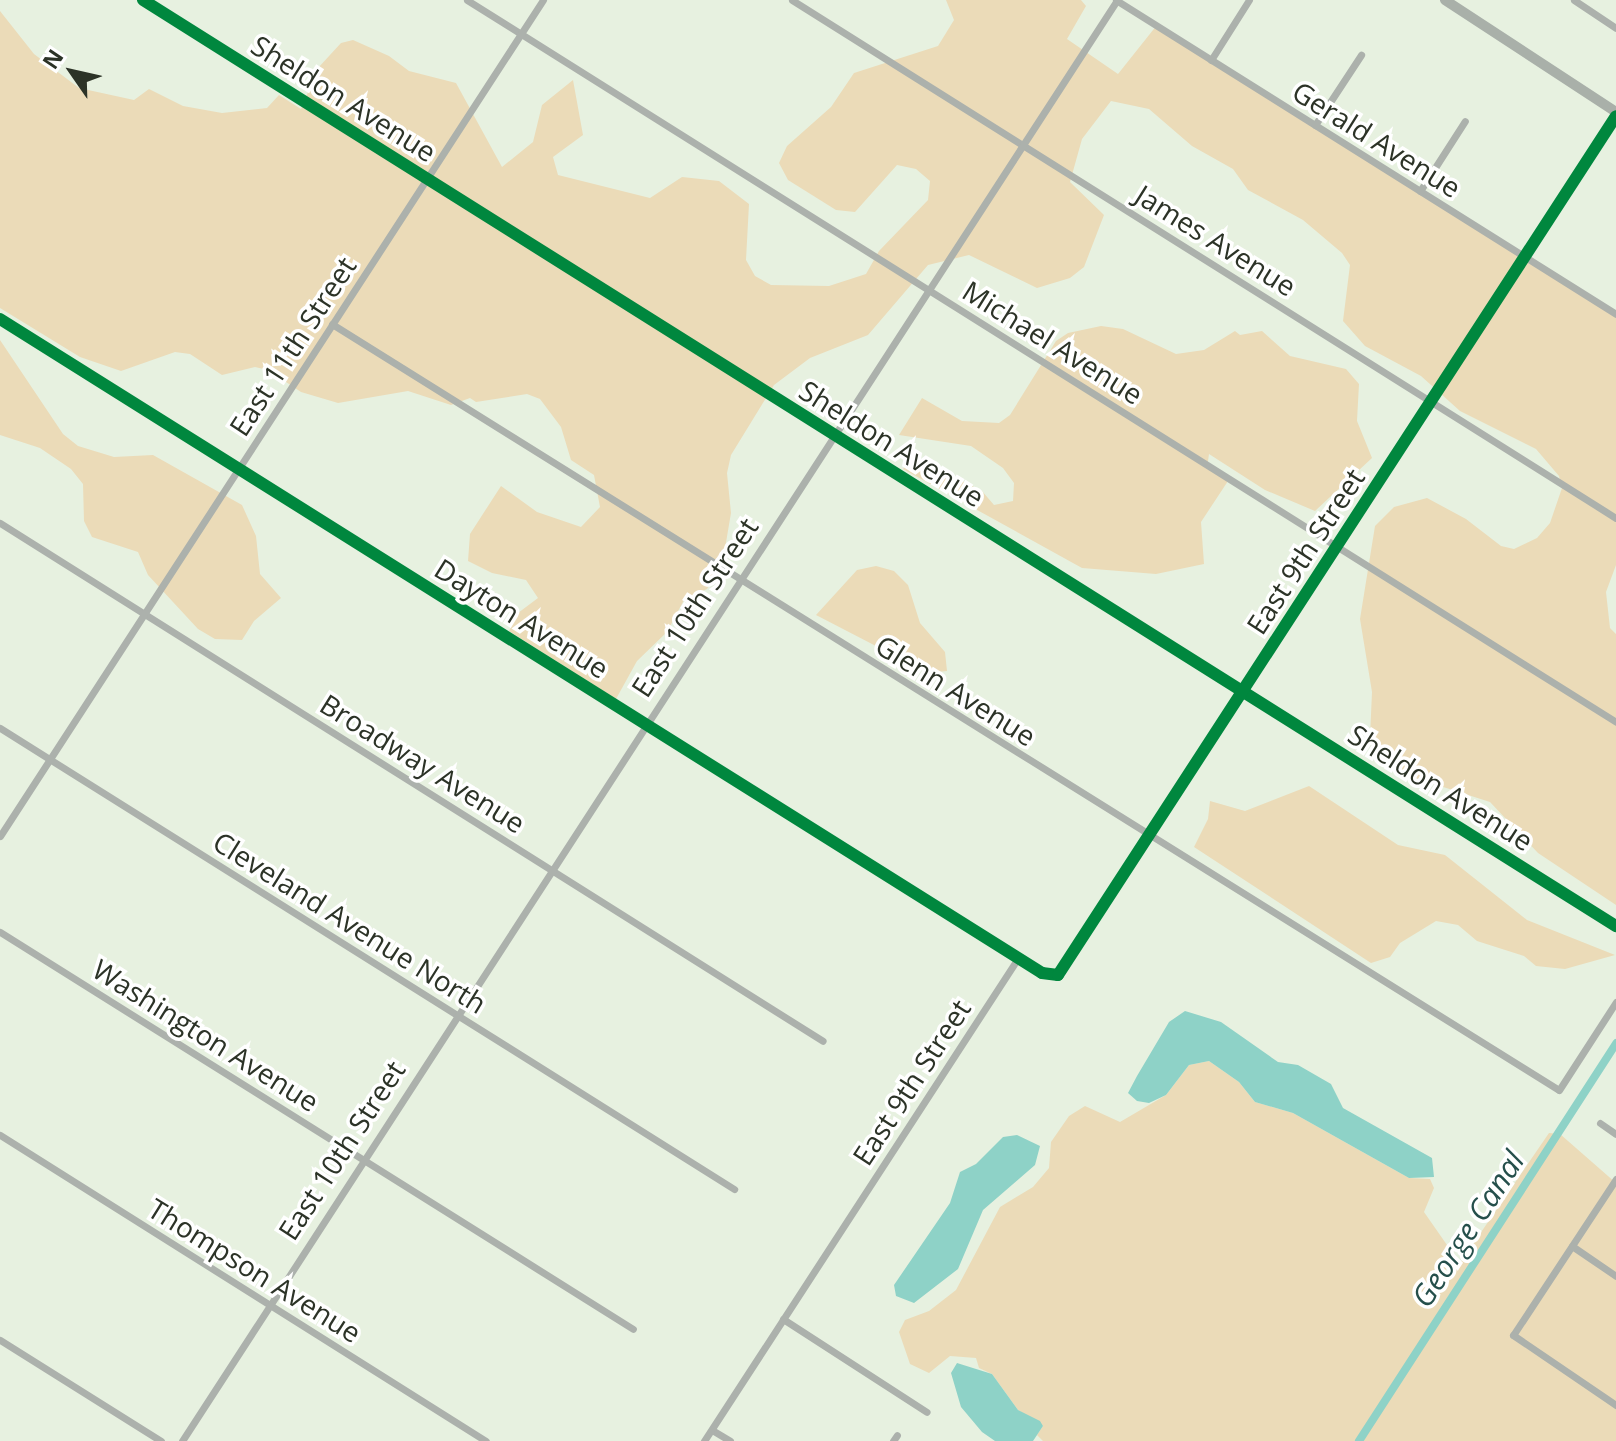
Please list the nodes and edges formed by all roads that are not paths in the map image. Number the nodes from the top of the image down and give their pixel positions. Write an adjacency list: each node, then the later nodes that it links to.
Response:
1 (143, 0): 17 (street, Sheldon Avenue)
2 (467, 0): 10 (street, Michael Avenue)
3 (543, 0): 10 (street, East 11th Street)
4 (792, 0): 16 (street, James Avenue)
5 (1116, 0): 12 (street, Gerald Avenue); 16 (street, East 10th Street)
6 (1249, 0): 12 (street)
7 (1445, 0): 13 (main road)
8 (1574, 0): 9 (street)
9 (1616, 28)
10 (521, 34): 17 (street, East 11th Street); 20 (street, Michael Avenue)
11 (1361, 55): 15 (street)
12 (1211, 60): 15 (street, Gerald Avenue)
13 (1616, 114): 19 (street, East 9th Street)
14 (1465, 121): 18 (street)
15 (1315, 125): 18 (street, Gerald Avenue)
16 (1022, 145): 20 (street, East 10th Street); 24 (street, James Avenue)
17 (427, 178): 23 (street, East 11th Street); 25 (street, Sheldon Avenue)
18 (1420, 191): 19 (street, Gerald Avenue)
19 (1525, 257): 21 (street, Gerald Avenue); 24 (street, East 9th Street)
20 (929, 290): 25 (street, East 10th Street); 29 (street, Michael Avenue)
21 (1616, 314)
22 (0, 319): 26 (street, Dayton Avenue)
23 (332, 324): 26 (street, East 11th Street); 30 (street, Glenn Avenue)
24 (1431, 402): 27 (street, James Avenue); 29 (street, East 9th Street)
25 (835, 435): 30 (street, East 10th Street); 32 (street, Sheldon Avenue)
26 (238, 469): 31 (street, East 11th Street); 34 (street, Dayton Avenue)
27 (1616, 518)
28 (0, 523): 31 (street, Broadway Avenue)
29 (1337, 547): 32 (street, East 9th Street); 33 (street, Michael Avenue)
30 (740, 580): 34 (street, East 10th Street); 38 (street, Glenn Avenue)
31 (144, 614): 36 (street, East 11th Street); 39 (street, Broadway Avenue)
32 (1243, 692): 38 (street, East 9th Street); 40 (street, Sheldon Avenue)
33 (1616, 722)
34 (646, 725): 39 (street, East 10th Street); 42 (street, Dayton Avenue)
35 (0, 728): 36 (street, Cleveland Avenue North)
36 (50, 759): 37 (street, East 11th Street); 44 (street, Cleveland Avenue North)
37 (0, 836)
38 (1149, 837): 42 (street, East 9th Street); 43 (street, Glenn Avenue)
39 (552, 870): 44 (street, East 10th Street); 45 (street, Broadway Avenue)
40 (1616, 926)
41 (0, 932): 49 (street, Washington Avenue)
42 (1018, 958): 55 (street, East 9th Street)
43 (1616, 1002)
44 (458, 1015): 49 (street, East 10th Street); 51 (street, Cleveland Avenue North)
45 (823, 1041)
46 (1600, 1123): 47 (street)
47 (1616, 1134)
48 (0, 1135): 54 (street, Thompson Avenue)
49 (364, 1160): 54 (street, East 10th Street); 56 (street, Washington Avenue)
50 (1616, 1179): 52 (street)
51 (734, 1189)
52 (1572, 1246): 53 (street); 58 (street)
53 (1616, 1276)
54 (270, 1305): 62 (street, East 10th Street); 63 (street, Thompson Avenue)
55 (783, 1319): 59 (street); 60 (street, East 9th Street)
56 (633, 1329)
57 (0, 1340): 61 (street)
58 (1616, 1405)
59 (927, 1412)
60 (712, 1430): 64 (street, East 9th Street); 65 (street)
61 (161, 1441)
62 (182, 1441)
63 (486, 1441)
64 (704, 1441)
65 (730, 1441)

